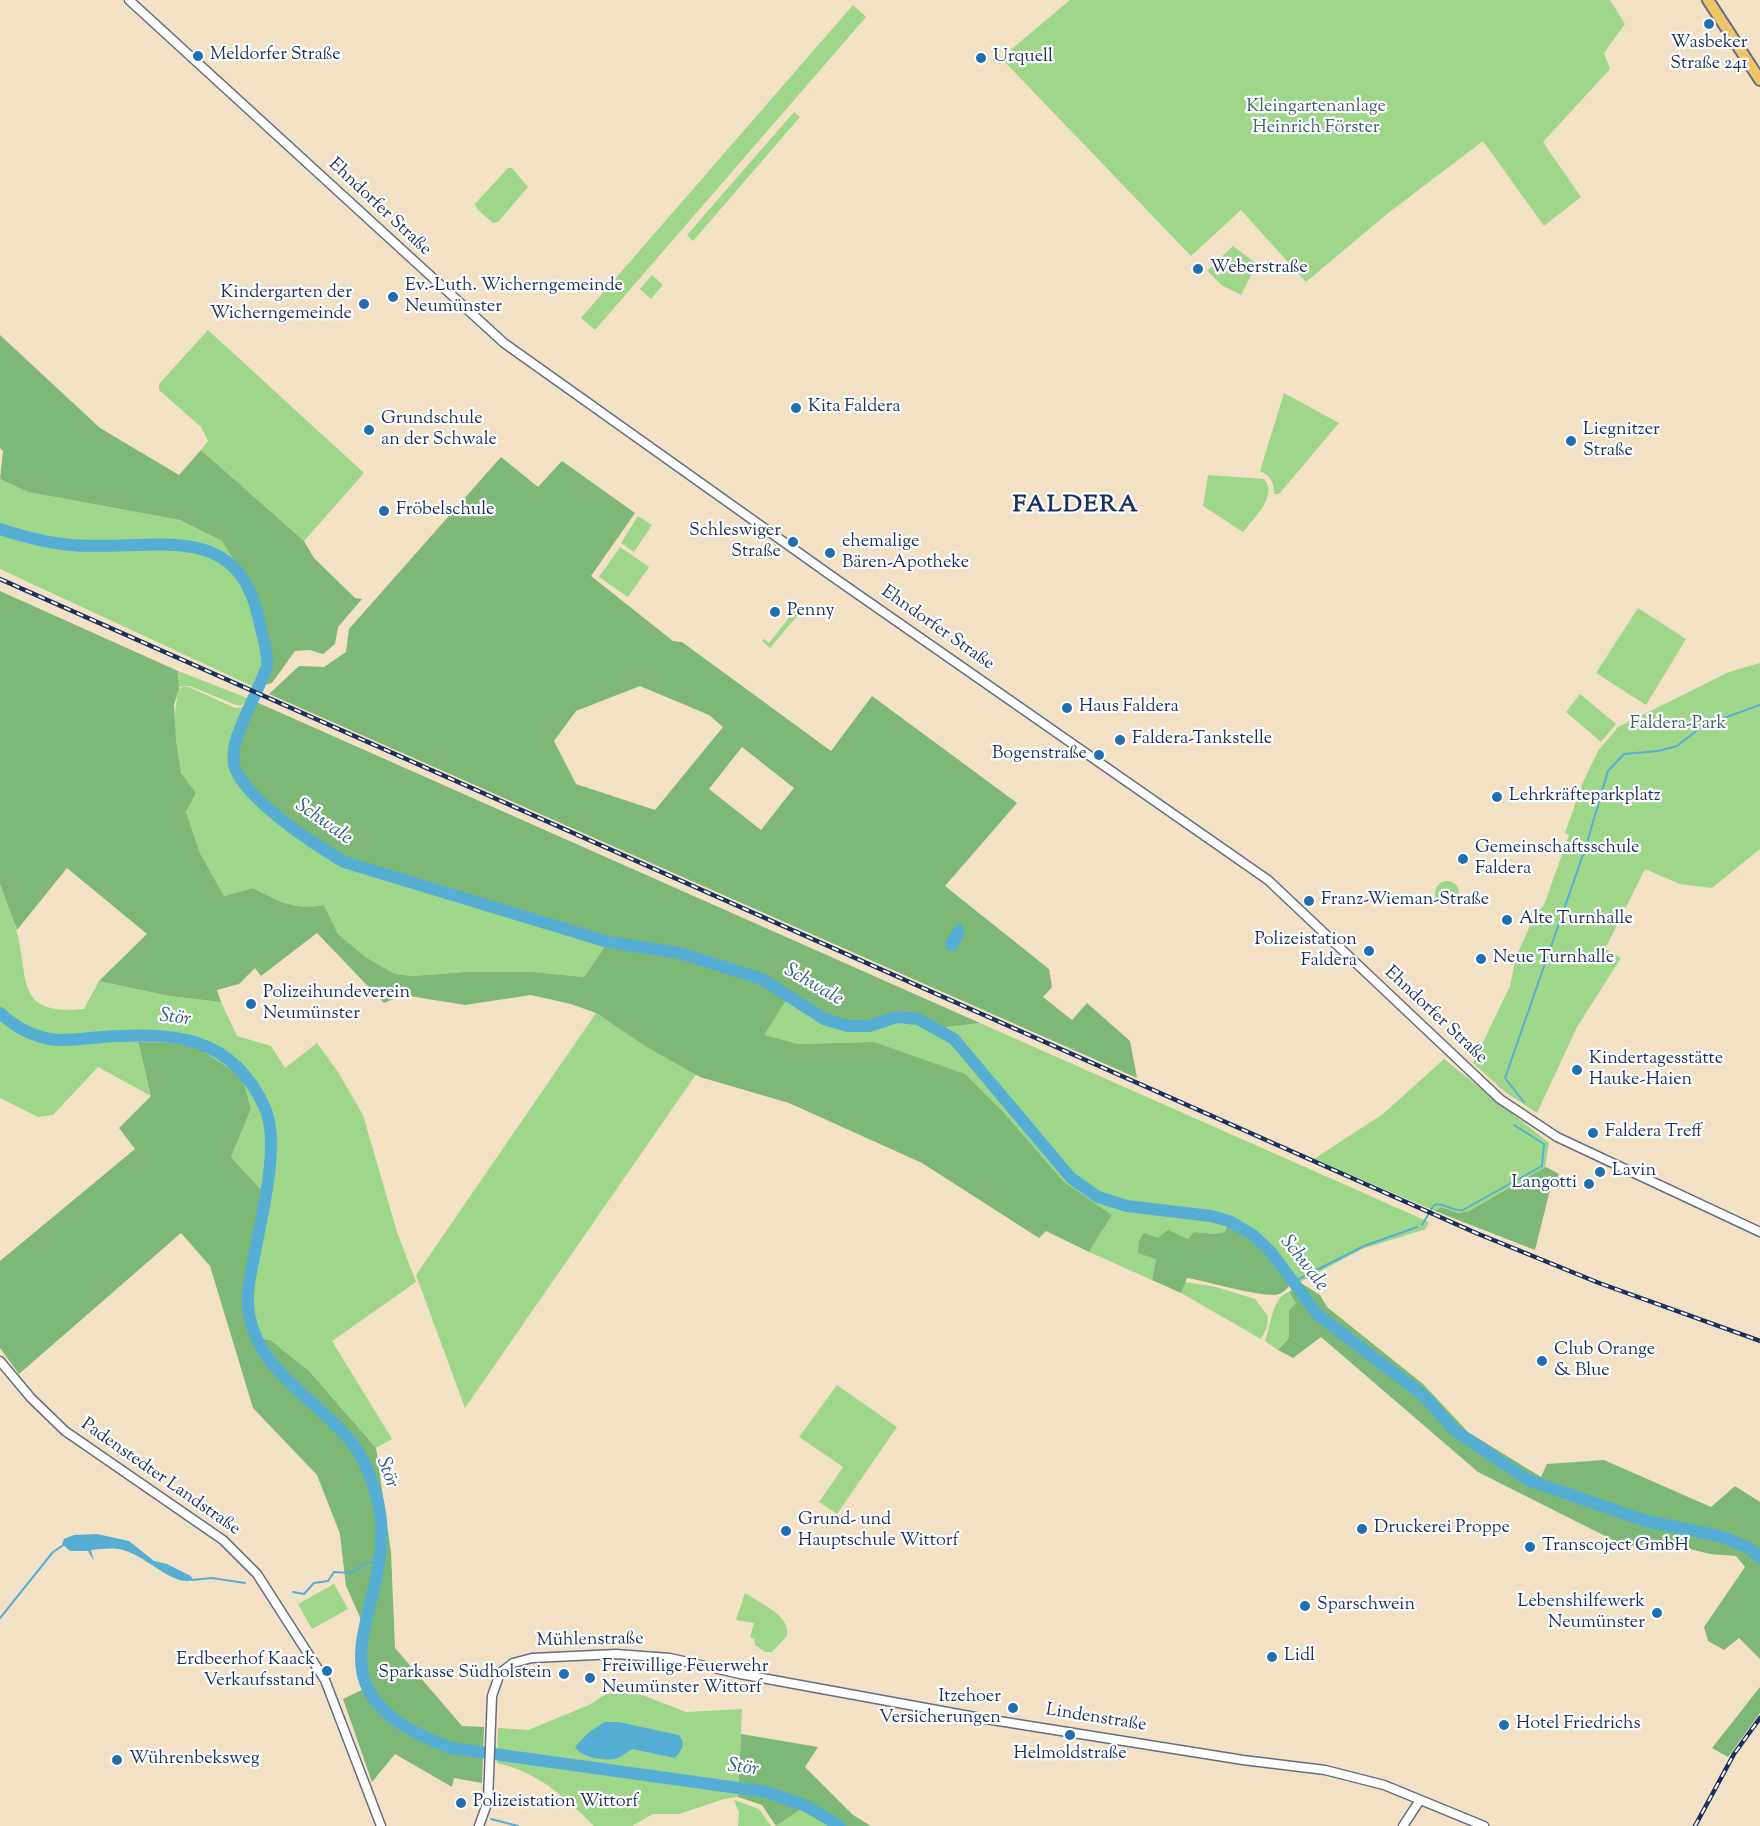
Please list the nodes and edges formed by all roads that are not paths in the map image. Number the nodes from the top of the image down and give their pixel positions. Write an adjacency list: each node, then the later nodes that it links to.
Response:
1 (129, 0): 4 (street, Ehndorfer Straße)
2 (1708, 0): 3 (main road)
3 (1760, 80)
4 (1760, 1232)
5 (0, 1361): 8 (street, Padenstedter Landstraße)
6 (696, 1664): 7 (street, Lindenstraße); 9 (street, Mühlenstraße)
7 (1420, 1800): 10 (street); 11 (street, Lindenstraße)
8 (381, 1826)
9 (479, 1826)
10 (1403, 1826)
11 (1484, 1826)

